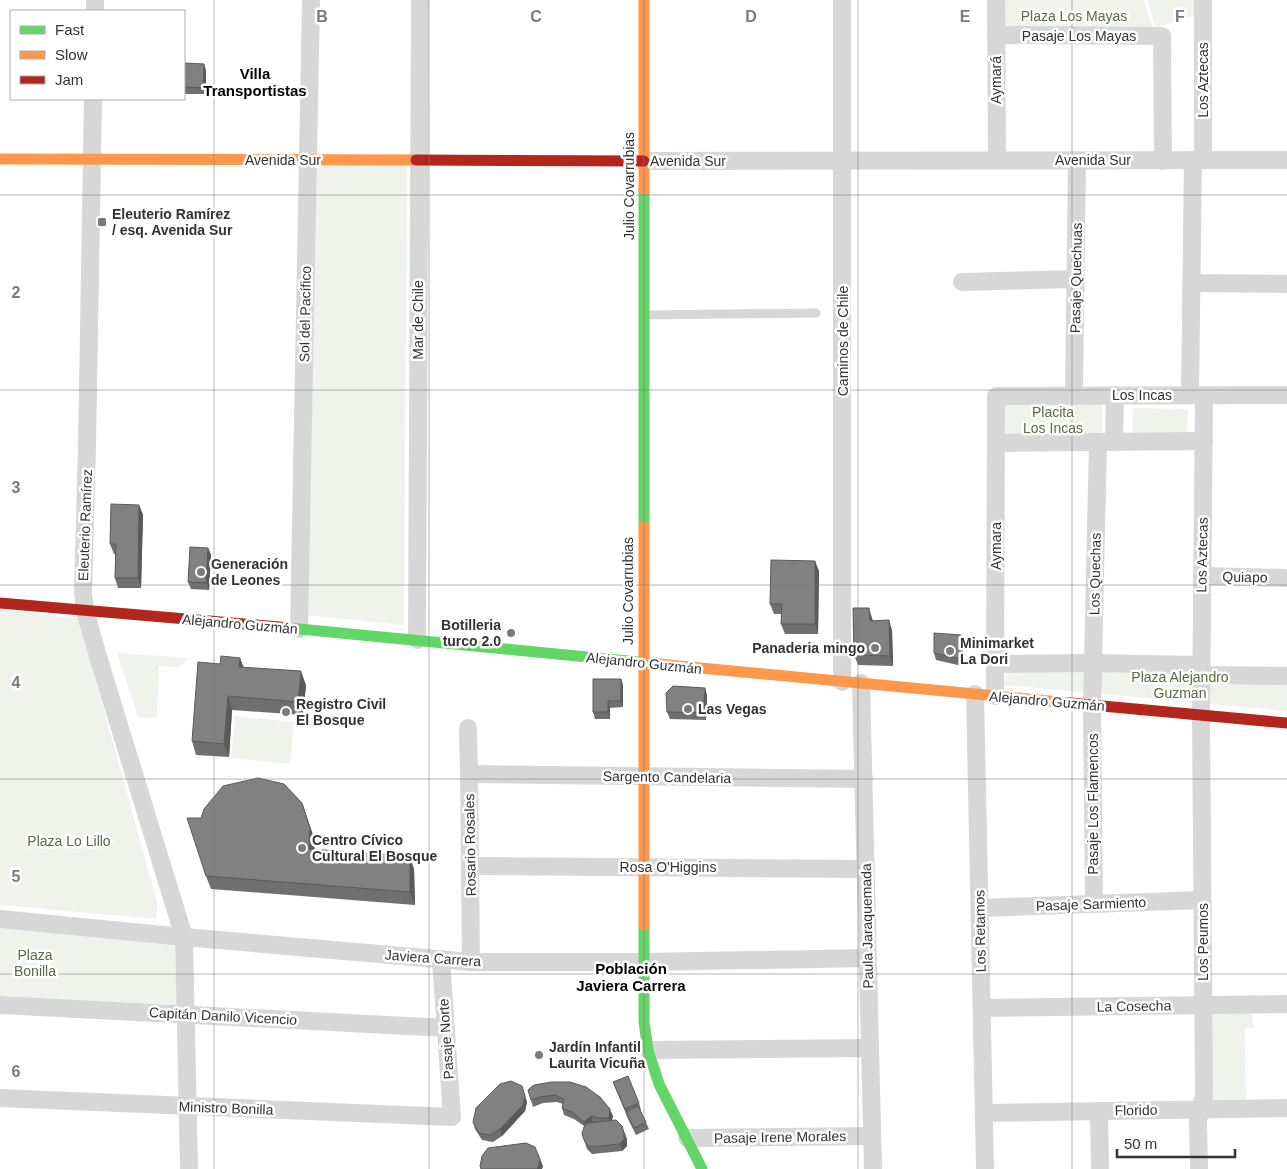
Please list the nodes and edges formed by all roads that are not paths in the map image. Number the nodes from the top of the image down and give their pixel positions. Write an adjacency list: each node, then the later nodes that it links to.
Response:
1 (312, 0): 16 (street, Sol del Pacífico)
2 (420, 0): 17 (street, Mar de Chile)
3 (644, 0): 18 (street, Julio Covarrubias)
4 (842, 0): 19 (street, Caminos de Chile)
5 (996, 0): 7 (street, Aymará)
6 (1203, 0): 14 (street, Los Aztecas)
7 (996, 36): 11 (street, Aymará); 13 (street, Pasaje Los Mayas)
8 (93, 100): 10 (street, Eleuterio Ramírez)
9 (0, 159): 10 (street, Avenida Sur)
10 (92, 159): 16 (street, Avenida Sur); 37 (street, Eleuterio Ramírez)
11 (997, 160): 12 (street, Avenida Sur); 19 (street, Avenida Sur)
12 (1077, 160): 13 (street, Avenida Sur); 20 (street, Pasaje Quechuas)
13 (1163, 160): 14 (street, Avenida Sur)
14 (1198, 160): 15 (street, Avenida Sur); 22 (street, Los Aztecas)
15 (1287, 160)
16 (308, 161): 17 (street, Avenida Sur); 38 (street, Sol del Pacífico)
17 (420, 161): 18 (street, Avenida Sur); 39 (street, Mar de Chile)
18 (644, 161): 19 (street, Avenida Sur); 25 (street, Julio Covarrubias)
19 (842, 161): 45 (street, Caminos de Chile)
20 (1076, 279): 21 (street); 30 (street, Pasaje Quechuas)
21 (962, 282)
22 (1191, 284): 23 (street); 27 (street, Los Aztecas)
23 (1287, 284)
24 (816, 313): 25 (lane)
25 (644, 315): 40 (street, Julio Covarrubias)
26 (1115, 395): 27 (street, Los Incas); 30 (street, Los Incas); 32 (street, Los Quechas)
27 (1197, 395): 28 (street, Los Incas); 31 (street, Los Aztecas)
28 (1287, 395)
29 (996, 396): 30 (street, Los Incas); 33 (street, Aymara)
30 (1074, 396)
31 (1204, 442): 32 (street); 34 (street, Los Aztecas)
32 (1106, 443): 33 (street); 41 (street, Los Quechas)
33 (996, 444): 42 (street, Aymara)
34 (1202, 576): 35 (street, Quiapo); 43 (street, Los Aztecas)
35 (1287, 578)
36 (0, 603): 37 (street, Alejandro Guzmán)
37 (85, 611): 38 (street, Alejandro Guzmán); 63 (street, Eleuterio Ramírez)
38 (299, 628): 39 (street, Alejandro Guzmán)
39 (416, 640): 40 (street, Alejandro Guzmán)
40 (643, 663): 45 (street, Alejandro Guzmán); 54 (street, Julio Covarrubias)
41 (1093, 663): 42 (street); 43 (street); 49 (street, Los Quechas)
42 (995, 664): 48 (street, Aymara)
43 (1201, 670): 44 (street); 50 (street, Los Aztecas)
44 (1287, 676)
45 (842, 682): 46 (street, Alejandro Guzmán)
46 (861, 683): 47 (street, Alejandro Guzmán); 55 (street, Paula Jaraquemada)
47 (975, 694): 48 (street, Alejandro Guzmán); 61 (street, Los Retamos)
48 (995, 696): 49 (street, Alejandro Guzmán)
49 (1092, 705): 50 (street, Alejandro Guzmán); 60 (street, Pasaje Los Flamencos)
50 (1200, 715): 51 (street, Alejandro Guzmán); 59 (street, Los Peumos)
51 (1287, 723)
52 (468, 728): 53 (street, Rosario Rosales)
53 (470, 774): 54 (street, Sargento Candelaria); 56 (street, Rosario Rosales)
54 (644, 776): 55 (street, Sargento Candelaria); 57 (street, Julio Covarrubias)
55 (864, 779): 58 (street, Paula Jaraquemada)
56 (470, 866): 57 (street, Rosa O'Higgins); 66 (street, Rosario Rosales)
57 (644, 867): 58 (street, Rosa O'Higgins); 67 (street, Julio Covarrubias)
58 (866, 869): 64 (street, Paula Jaraquemada)
59 (1202, 900): 60 (street, Pasaje Sarmiento); 70 (street, Los Peumos)
60 (1094, 904): 61 (street, Pasaje Sarmiento)
61 (980, 908): 71 (street, Los Retamos)
62 (0, 919): 63 (street, Javiera Carrera)
63 (184, 937): 65 (street, Javiera Carrera); 72 (street, Eleuterio Ramírez)
64 (868, 958): 67 (street, Javiera Carrera); 74 (street, Paula Jaraquemada)
65 (441, 960): 66 (street, Javiera Carrera); 73 (street, Pasaje Norte)
66 (471, 962): 67 (street, Javiera Carrera)
67 (644, 962): 75 (street, Julio Covarrubias)
68 (1287, 1004): 70 (street, La Cosecha)
69 (0, 1005): 72 (street, Capitán Danilo Vicencio)
70 (1203, 1005): 71 (street, La Cosecha); 79 (street, Los Peumos)
71 (982, 1008): 81 (street, Los Retamos)
72 (186, 1014): 73 (street, Capitán Danilo Vicencio); 77 (street, Eleuterio Ramírez)
73 (446, 1028): 82 (street, Pasaje Norte)
74 (870, 1048): 75 (street); 83 (street, Paula Jaraquemada)
75 (648, 1050): 84 (street, Julio Covarrubias)
76 (0, 1098): 77 (street, Ministro Bonilla)
77 (188, 1106): 82 (street, Ministro Bonilla); 85 (street, Eleuterio Ramírez)
78 (1287, 1108): 79 (street, Florido)
79 (1201, 1109): 80 (street, Florido); 90 (street, Los Peumos)
80 (1099, 1111): 81 (street, Florido); 89 (street)
81 (984, 1113): 88 (street, Los Retamos)
82 (452, 1117)
83 (872, 1136): 84 (street, Pasaje Irene Morales); 87 (street, Paula Jaraquemada)
84 (687, 1138): 86 (street, Julio Covarrubias)
85 (189, 1169)
86 (702, 1169)
87 (873, 1169)
88 (985, 1169)
89 (1100, 1169)
90 (1199, 1169)

